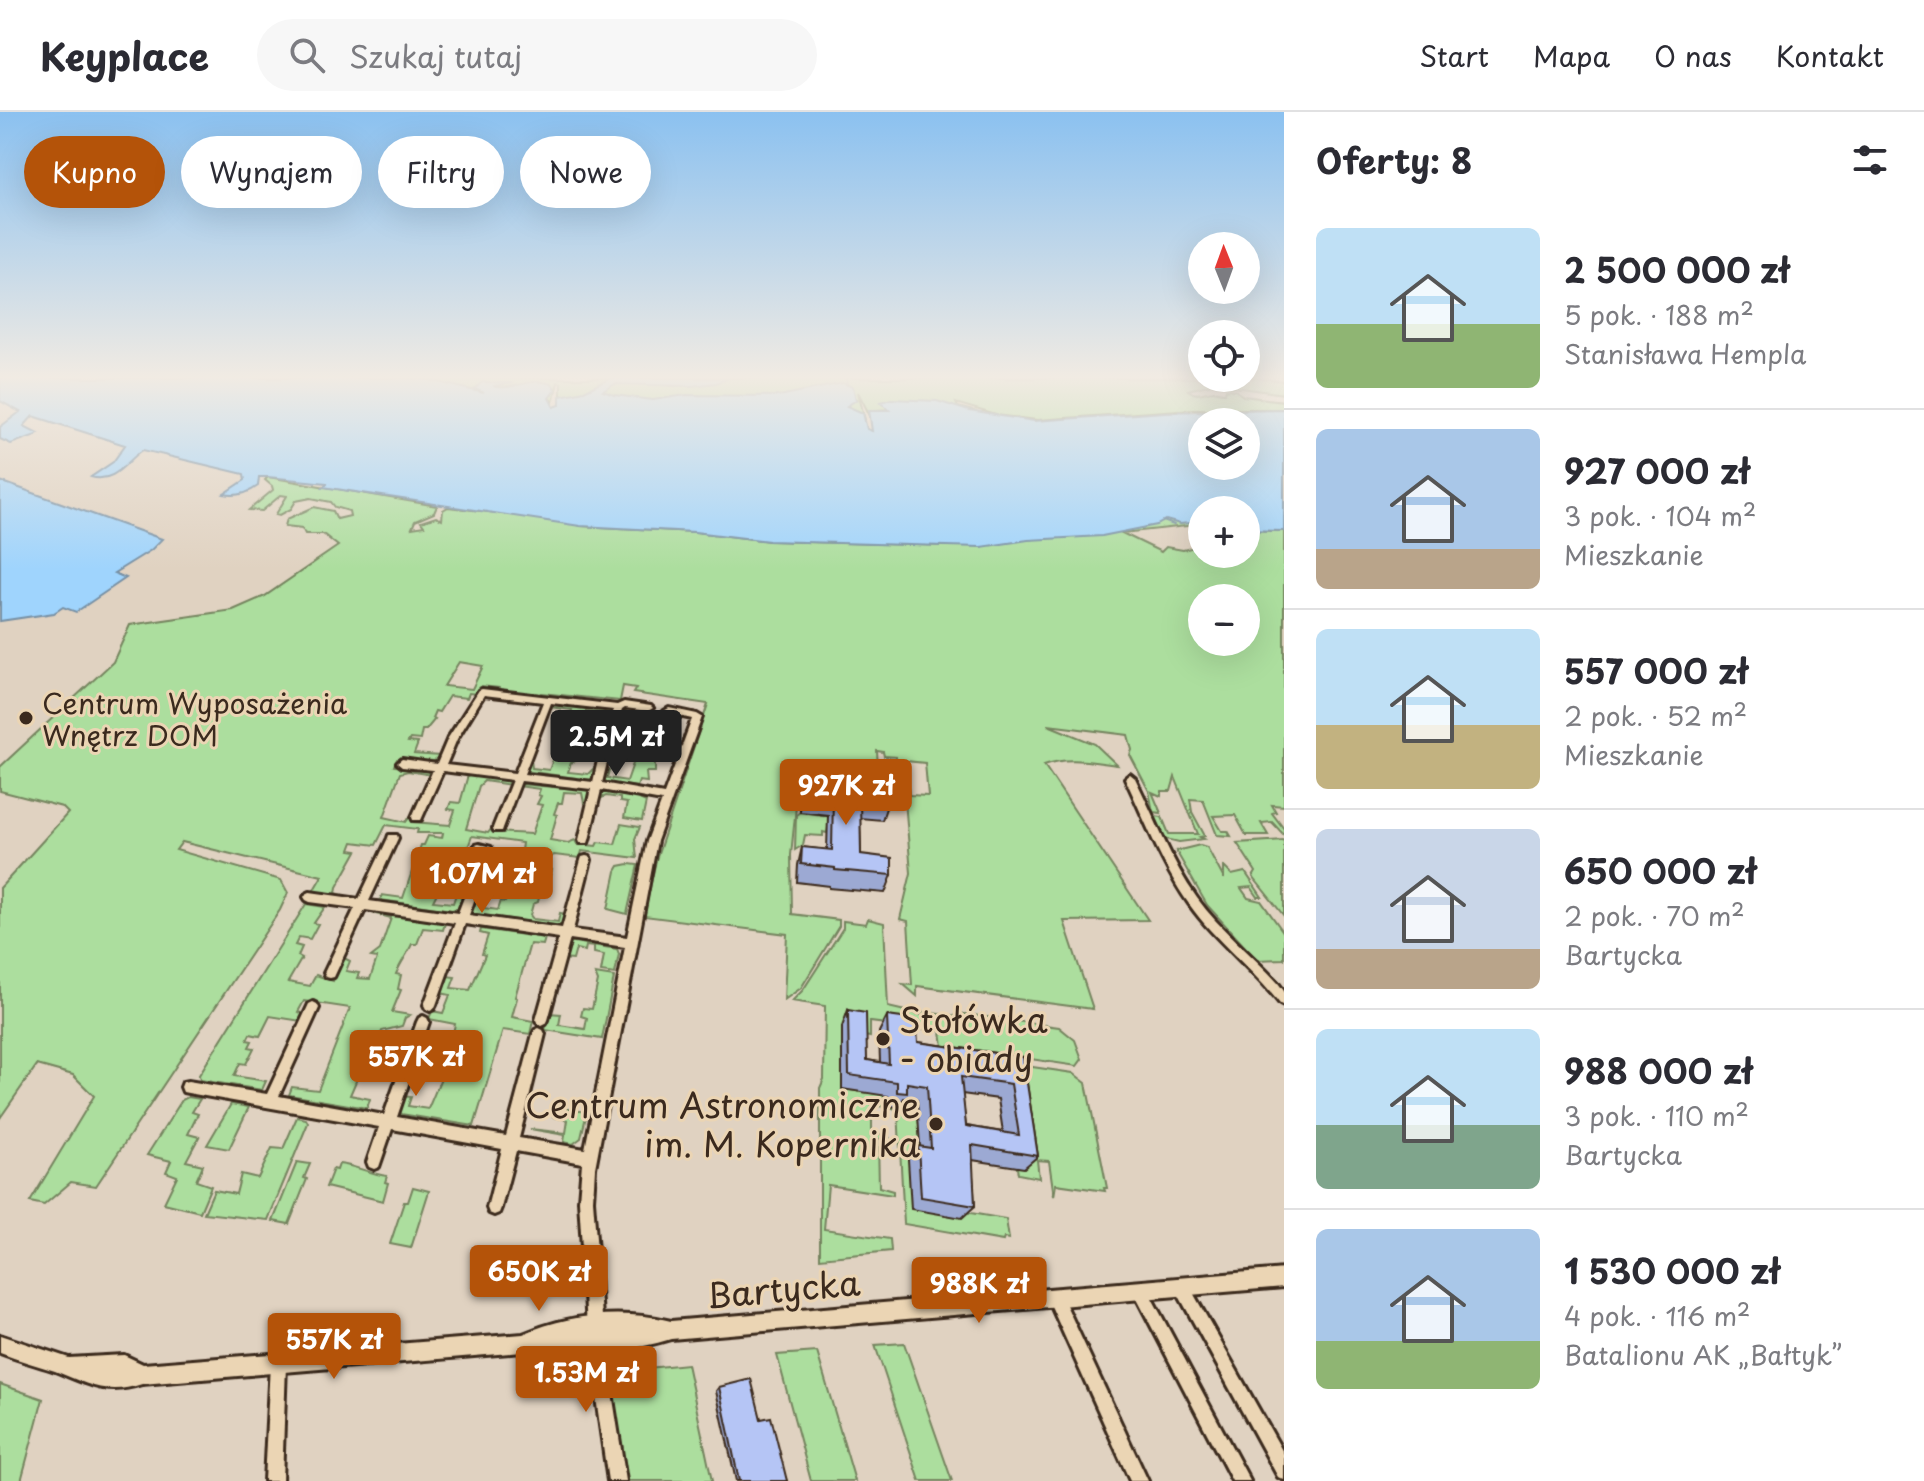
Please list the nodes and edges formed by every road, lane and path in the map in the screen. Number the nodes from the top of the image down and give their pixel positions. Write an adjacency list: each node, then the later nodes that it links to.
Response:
1 (548, 700): 2 (street); 6 (street); 7 (street)
2 (618, 708): 3 (street); 9 (street)
3 (648, 708)
4 (669, 711): 10 (street)
5 (402, 763): 6 (street)
6 (440, 766): 7 (street); 11 (street)
7 (517, 776): 9 (street); 12 (street)
8 (1130, 778): 23 (street)
9 (597, 786): 10 (street); 14 (street)
10 (667, 798): 21 (street)
11 (417, 817)
12 (498, 828)
13 (393, 838): 18 (street)
14 (584, 840)
15 (479, 848): 19 (street)
16 (586, 860): 20 (street)
17 (310, 897): 18 (street)
18 (362, 904): 19 (street); 22 (street)
19 (462, 919): 20 (street); 24 (street)
20 (566, 934): 21 (street); 30 (street)
21 (631, 943): 31 (street)
22 (330, 973)
23 (1284, 1000)
24 (430, 1005)
25 (313, 1008): 28 (street)
26 (423, 1022): 29 (street)
27 (188, 1087): 28 (street)
28 (270, 1102): 29 (street)
29 (388, 1122): 30 (street); 32 (street)
30 (510, 1143): 31 (street); 33 (street)
31 (589, 1157): 38 (street)
32 (374, 1162)
33 (494, 1208)
34 (1284, 1278): 35 (street, Bartycka)
35 (1182, 1287): 36 (street, Bartycka); 41 (street)
36 (1140, 1290): 37 (street, Bartycka); 45 (street)
37 (1055, 1297): 38 (street, Bartycka); 44 (street)
38 (595, 1335): 40 (street, Bartycka); 43 (street)
39 (0, 1344): 40 (street, Bartycka)
40 (278, 1364): 42 (street)
41 (1284, 1471)
42 (273, 1481)
43 (617, 1481)
44 (1139, 1481)
45 (1241, 1481)

